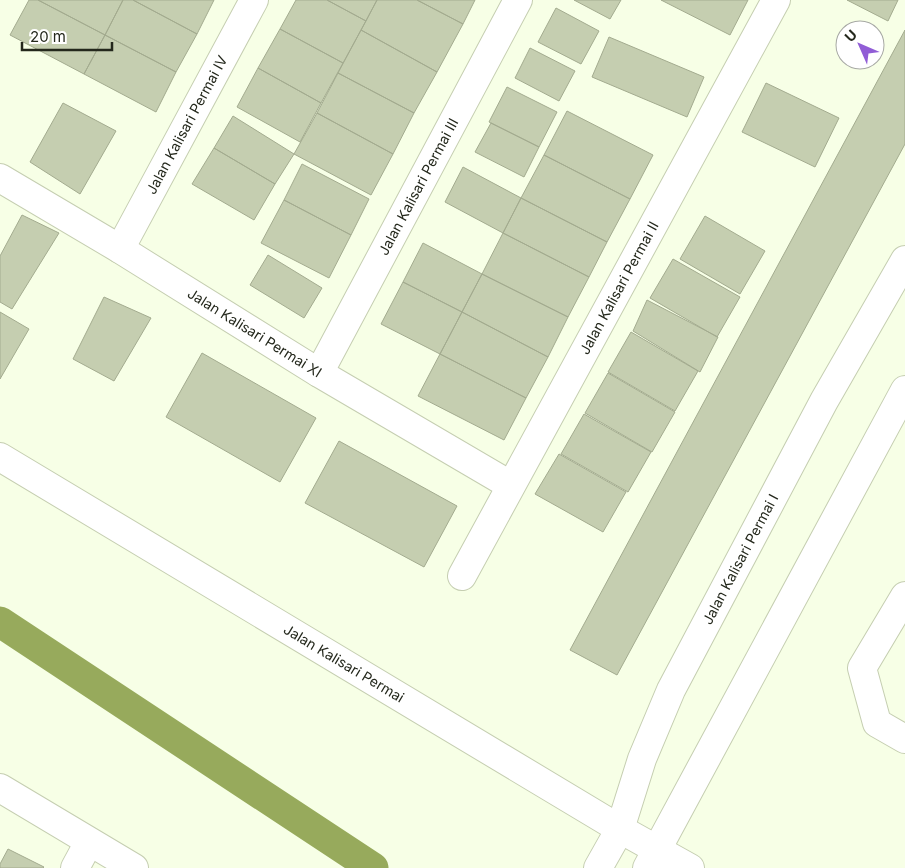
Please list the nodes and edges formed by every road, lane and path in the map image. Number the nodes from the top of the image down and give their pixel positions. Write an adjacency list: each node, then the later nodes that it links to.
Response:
1 (254, 0): 5 (street, Jalan Kalisari Permai IV)
2 (518, 0): 7 (street, Jalan Kalisari Permai III)
3 (776, 0): 10 (street, Jalan Kalisari Permai II)
4 (0, 178): 5 (street, Jalan Kalisari Permai XI)
5 (120, 249): 7 (street, Jalan Kalisari Permai XI)
6 (905, 260): 15 (street, Jalan Kalisari Permai I)
7 (319, 373): 10 (street, Jalan Kalisari Permai XI)
8 (905, 390): 17 (street)
9 (0, 457): 15 (street, Jalan Kalisari Permai)
10 (510, 485): 11 (street, Jalan Kalisari Permai II)
11 (462, 576)
12 (905, 596): 13 (street)
13 (905, 739)
14 (0, 788): 16 (street)
15 (620, 829): 17 (street, Jalan Kalisari Permai); 20 (street, Jalan Kalisari Permai I)
16 (89, 842): 18 (street); 19 (street)
17 (653, 859): 21 (street, Jalan Kalisari Permai)
18 (75, 868)
19 (134, 868)
20 (598, 868)
21 (690, 868)

